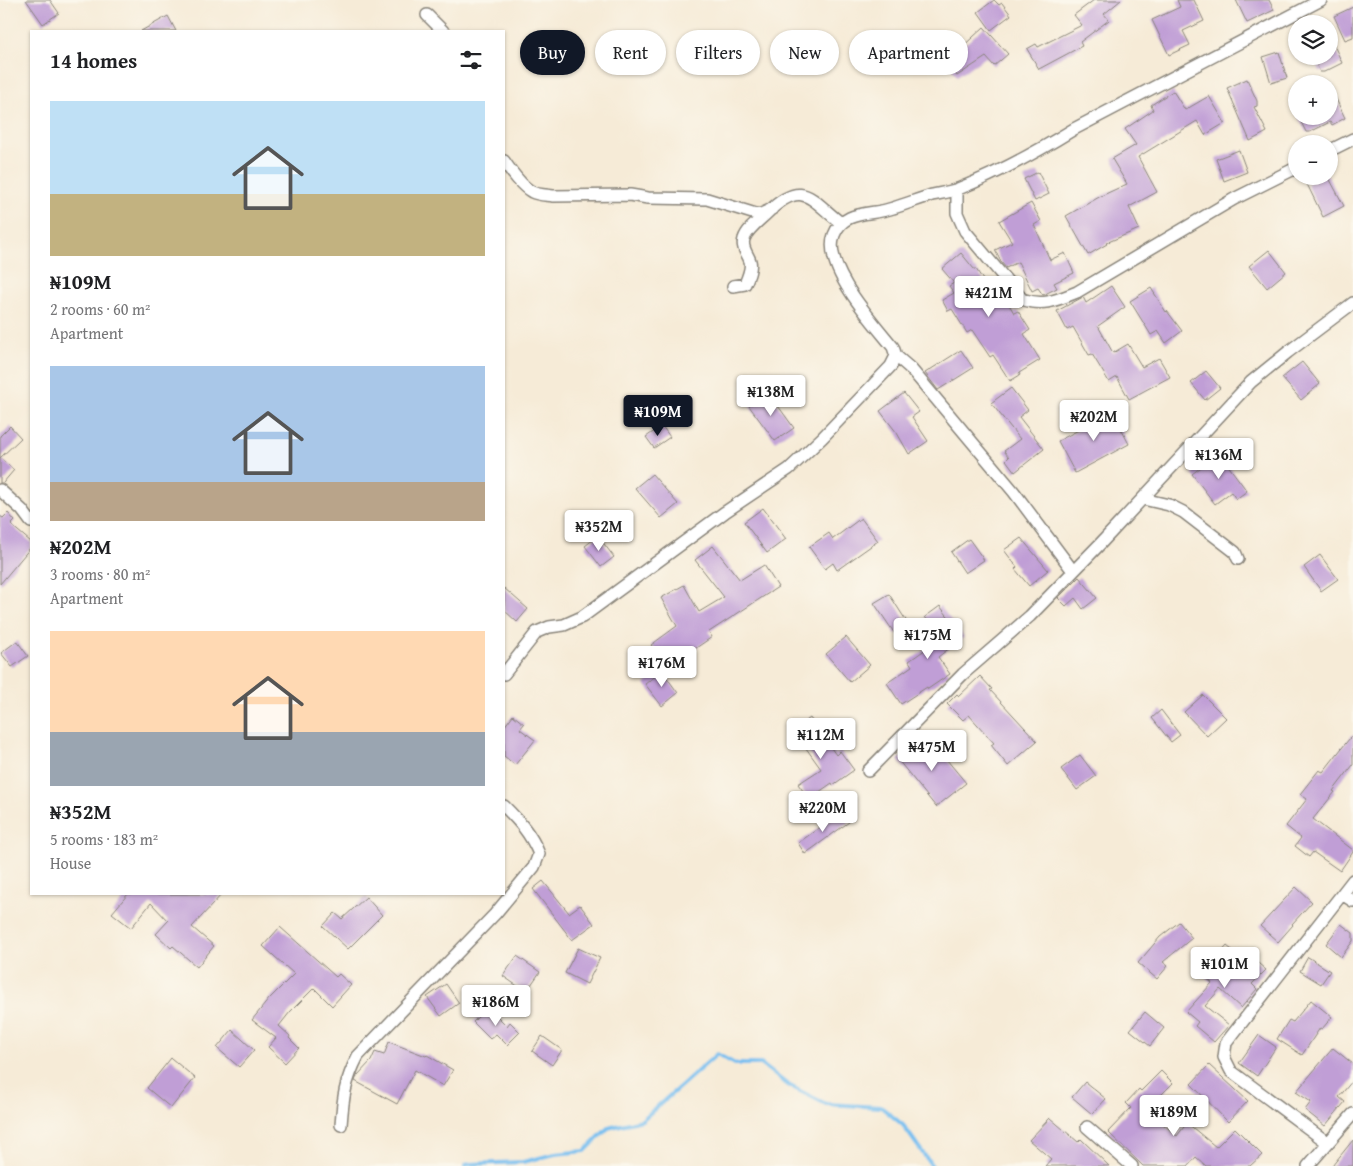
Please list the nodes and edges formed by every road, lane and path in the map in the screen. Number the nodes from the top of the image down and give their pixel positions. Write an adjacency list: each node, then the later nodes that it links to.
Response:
1 (1322, 0): 8 (street)
2 (427, 15): 3 (street)
3 (442, 30)
4 (1353, 139): 5 (street)
5 (1338, 146)
6 (505, 162): 9 (street)
7 (1288, 172): 8 (street)
8 (957, 189): 10 (street)
9 (772, 209): 10 (street); 11 (street)
10 (841, 224): 13 (street)
11 (733, 286)
12 (1353, 303): 15 (street)
13 (896, 356): 18 (street); 19 (street)
14 (0, 490): 16 (street)
15 (1143, 498): 17 (street); 18 (street)
16 (30, 521)
17 (1238, 558)
18 (1072, 571): 20 (street)
19 (505, 673)
20 (868, 771)
21 (505, 807): 26 (street)
22 (1353, 880): 23 (street)
23 (1342, 894): 24 (street); 28 (street)
24 (1353, 901)
25 (1353, 1114): 28 (street)
26 (341, 1124)
27 (1087, 1127): 29 (street)
28 (1328, 1143): 30 (street)
29 (1132, 1166)
30 (1308, 1166)

